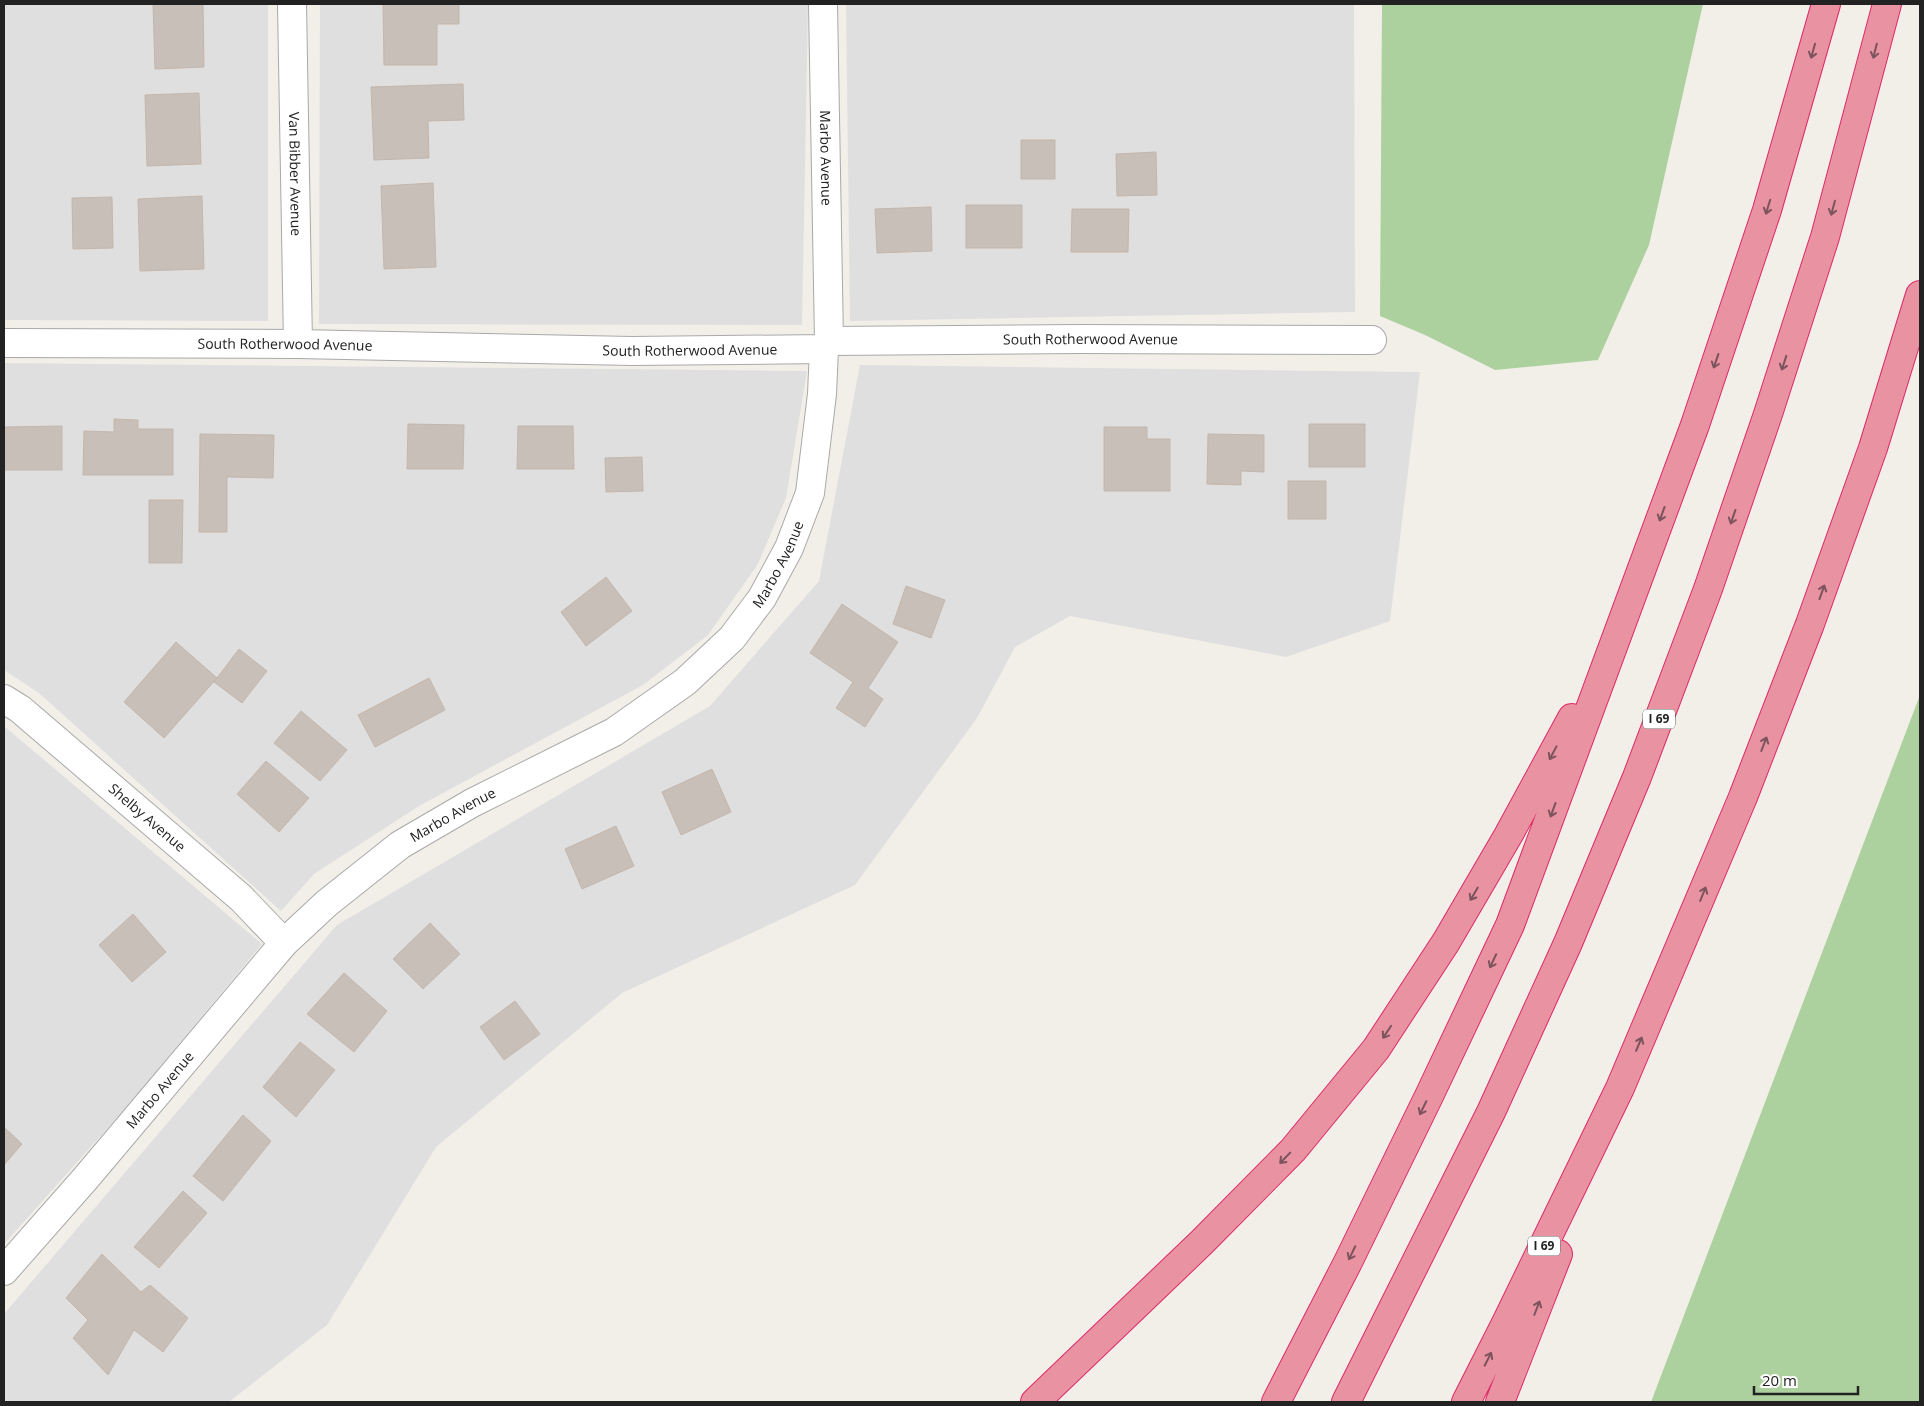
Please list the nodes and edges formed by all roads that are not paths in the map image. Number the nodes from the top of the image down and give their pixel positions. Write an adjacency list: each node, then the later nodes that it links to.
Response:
1 (292, 4): 8 (street, Van Bibber Avenue)
2 (822, 4): 9 (street, Marbo Avenue)
3 (1826, 4): 10 (highway, one-way to 10)
4 (1887, 4): 17 (highway, I 69, one-way to 17)
5 (1920, 295): 13 (highway, I 69, one-way to 5)
6 (1372, 340): 9 (street, South Rotherwood Avenue)
7 (4, 343): 8 (street, South Rotherwood Avenue)
8 (298, 344): 9 (street, South Rotherwood Avenue)
9 (827, 345): 12 (street, Marbo Avenue)
10 (1618, 632): 15 (highway, one-way to 15); 16 (highway, one-way to 16)
11 (4, 698): 12 (street, Shelby Avenue)
12 (284, 943): 14 (street, Marbo Avenue)
13 (1620, 1088): 18 (highway, I 69, one-way to 13); 19 (highway, one-way to 13)
14 (4, 1271)
15 (1035, 1402)
16 (1276, 1402)
17 (1346, 1402)
18 (1466, 1402)
19 (1500, 1402)

